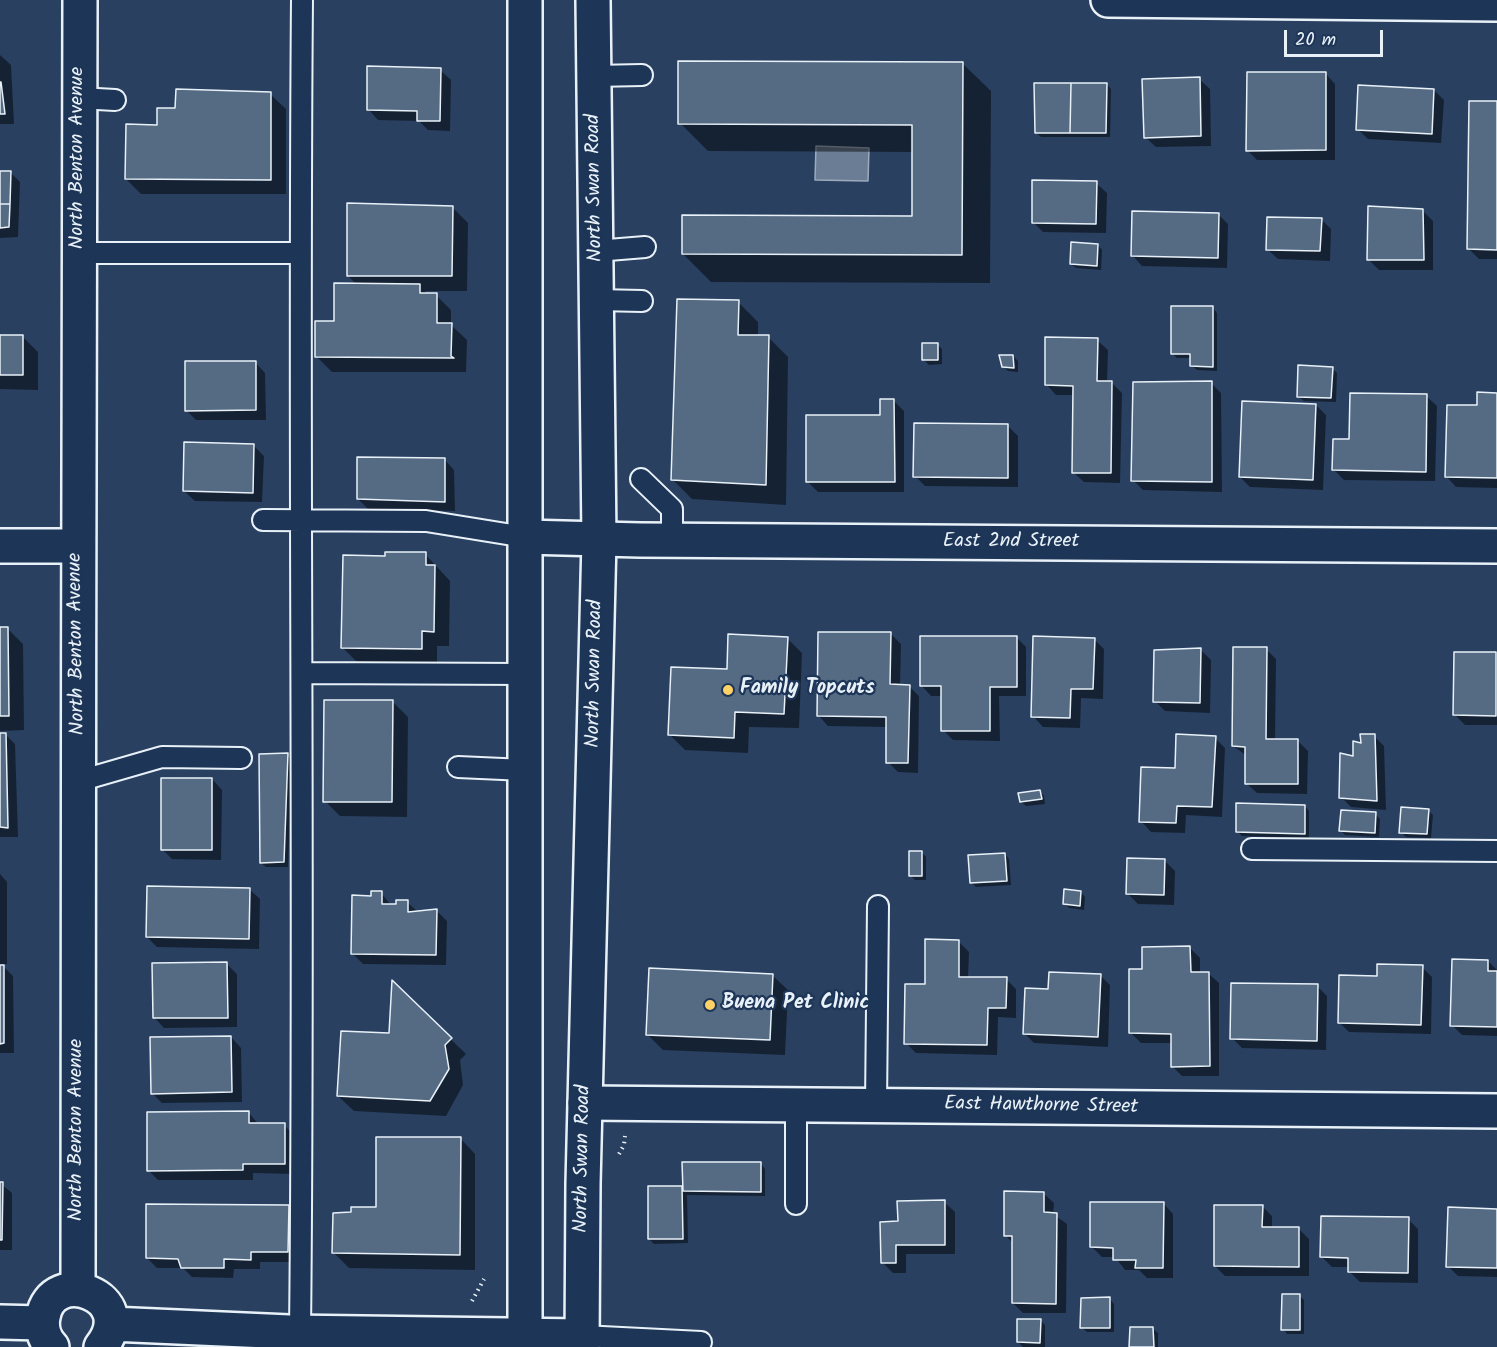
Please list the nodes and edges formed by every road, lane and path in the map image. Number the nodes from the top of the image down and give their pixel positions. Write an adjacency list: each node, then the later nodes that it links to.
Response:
1 (80, 0): 9 (street, North Benton Avenue)
2 (302, 0): 14 (lane)
3 (525, 0): 20 (street)
4 (593, 0): 8 (street, North Swan Road)
5 (1108, 0): 6 (street)
6 (1497, 4)
7 (642, 75): 8 (lane)
8 (594, 76): 12 (street, North Swan Road)
9 (79, 98): 10 (lane); 13 (street, North Benton Avenue)
10 (115, 100)
11 (645, 247): 12 (lane)
12 (596, 251): 15 (street, North Swan Road)
13 (78, 252): 14 (lane); 24 (street, North Benton Avenue)
14 (299, 253): 18 (lane)
15 (597, 300): 16 (lane); 21 (street, North Swan Road)
16 (642, 301)
17 (641, 479): 22 (lane)
18 (302, 519): 19 (lane); 20 (lane); 26 (lane)
19 (263, 520)
20 (525, 537): 21 (street, East 2nd Street); 27 (street)
21 (599, 540): 22 (street, East 2nd Street); 35 (street, North Swan Road)
22 (672, 540): 25 (street, East 2nd Street)
23 (0, 546): 24 (street)
24 (77, 546): 31 (street, North Benton Avenue)
25 (1497, 546)
26 (303, 673): 27 (lane); 44 (lane)
27 (525, 674): 30 (street)
28 (241, 758): 31 (lane)
29 (458, 767): 30 (lane)
30 (525, 770): 49 (street)
31 (79, 780): 42 (street, North Benton Avenue)
32 (1252, 849): 33 (lane)
33 (1497, 851)
34 (878, 906): 37 (lane)
35 (585, 1103): 36 (street, East Hawthorne Street); 48 (street, North Swan Road)
36 (796, 1105): 37 (street, East Hawthorne Street); 41 (lane)
37 (876, 1106): 38 (street, East Hawthorne Street)
38 (1497, 1111)
39 (625, 1136): 40 (path)
40 (617, 1160)
41 (796, 1204)
42 (78, 1289): 45 (street); 46 (street)
43 (0, 1322): 45 (street)
44 (300, 1332): 46 (street); 47 (street)
45 (47, 1335)
46 (106, 1335)
47 (334, 1340): 49 (street)
48 (582, 1341): 49 (street); 50 (lane)
49 (525, 1342)
50 (701, 1342)

